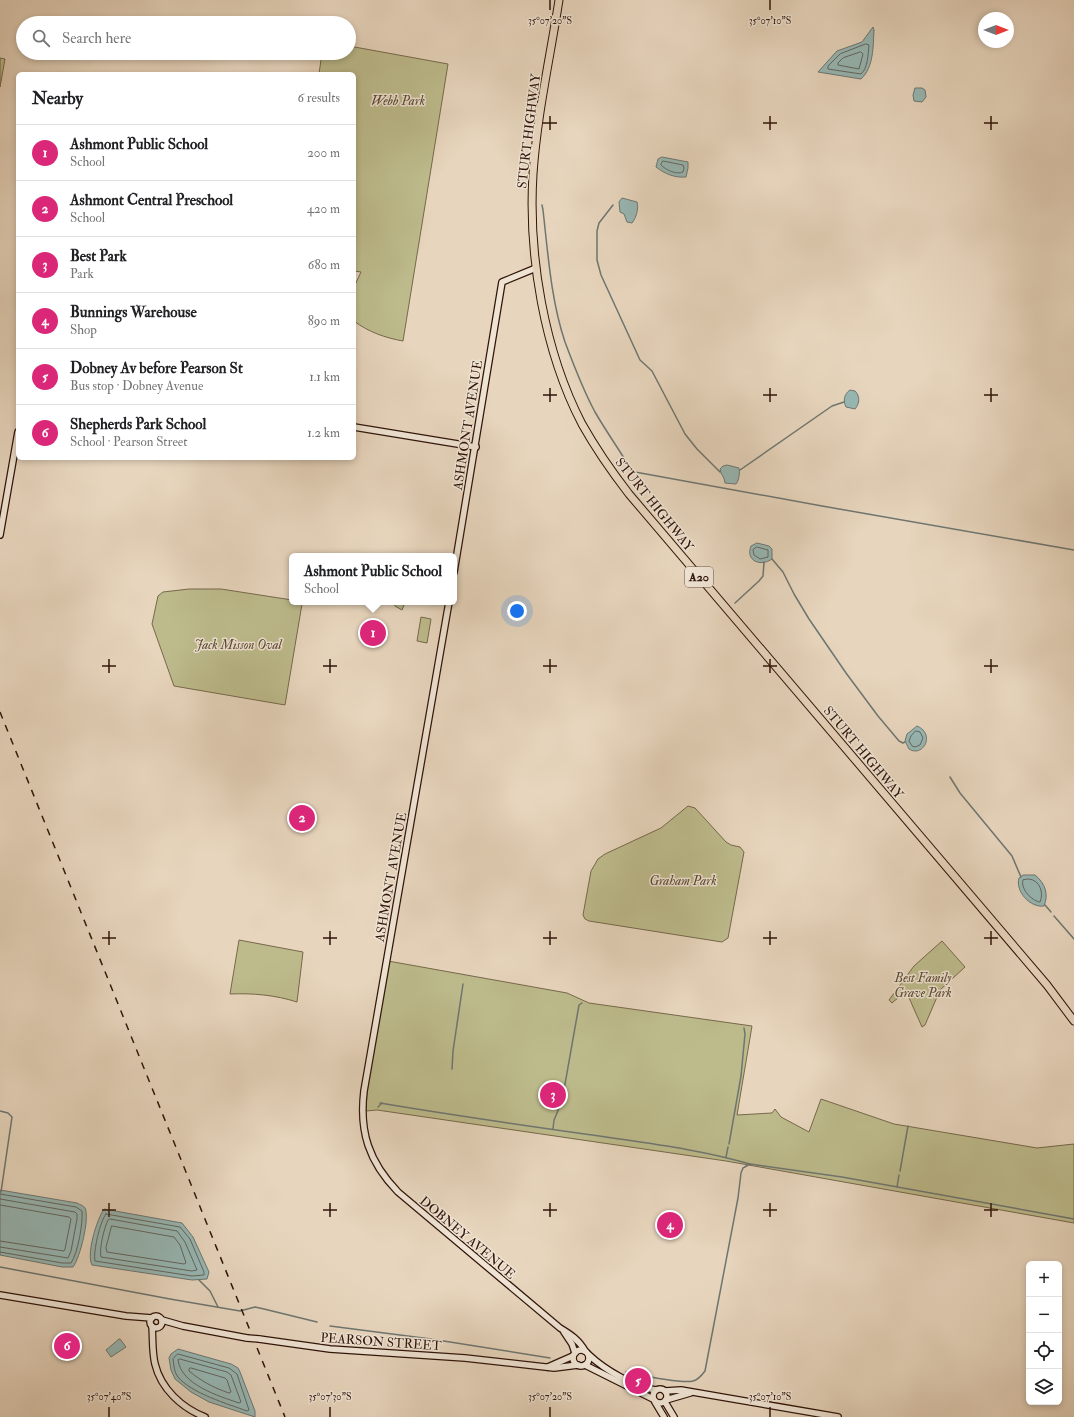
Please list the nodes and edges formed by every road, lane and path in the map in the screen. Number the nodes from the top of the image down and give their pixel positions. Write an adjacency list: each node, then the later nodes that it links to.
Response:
1 (559, 0): 3 (highway, STURT HIGHWAY / A20)
2 (564, 0): 3 (highway, STURT HIGHWAY / A20)
3 (552, 44): 4 (highway, STURT HIGHWAY / A20)
4 (536, 268): 7 (street, ASHMONT AVENUE); 11 (highway, STURT HIGHWAY / A20)
5 (356, 427): 7 (street)
6 (16, 443): 8 (street)
7 (476, 447): 9 (street, ASHMONT AVENUE)
8 (0, 535)
9 (457, 555)
10 (448, 605): 12 (street, ASHMONT AVENUE)
11 (1074, 1021)
12 (371, 1155): 16 (street, DOBNEY AVENUE)
13 (0, 1295): 14 (street, PEARSON STREET)
14 (152, 1323): 15 (street, PEARSON STREET); 15 (street, PEARSON STREET); 17 (street)
15 (161, 1325): 17 (street); 22 (street, PEARSON STREET, bridge)
16 (560, 1328): 18 (street, DOBNEY AVENUE); 19 (street, DOBNEY AVENUE)
17 (153, 1350): 28 (street)
18 (587, 1353): 19 (street); 21 (street); 23 (street, DOBNEY AVENUE)
19 (574, 1355): 20 (street); 22 (street)
20 (578, 1365): 21 (street); 22 (street, PEARSON STREET)
21 (585, 1365): 26 (street)
22 (547, 1367)
23 (656, 1390): 24 (street); 26 (street)
24 (664, 1390): 25 (street); 27 (street)
25 (692, 1392): 27 (street); 31 (street)
26 (654, 1400): 27 (street); 29 (street)
27 (666, 1401): 30 (street)
28 (205, 1417)
29 (664, 1417)
30 (674, 1417)
31 (838, 1417)

